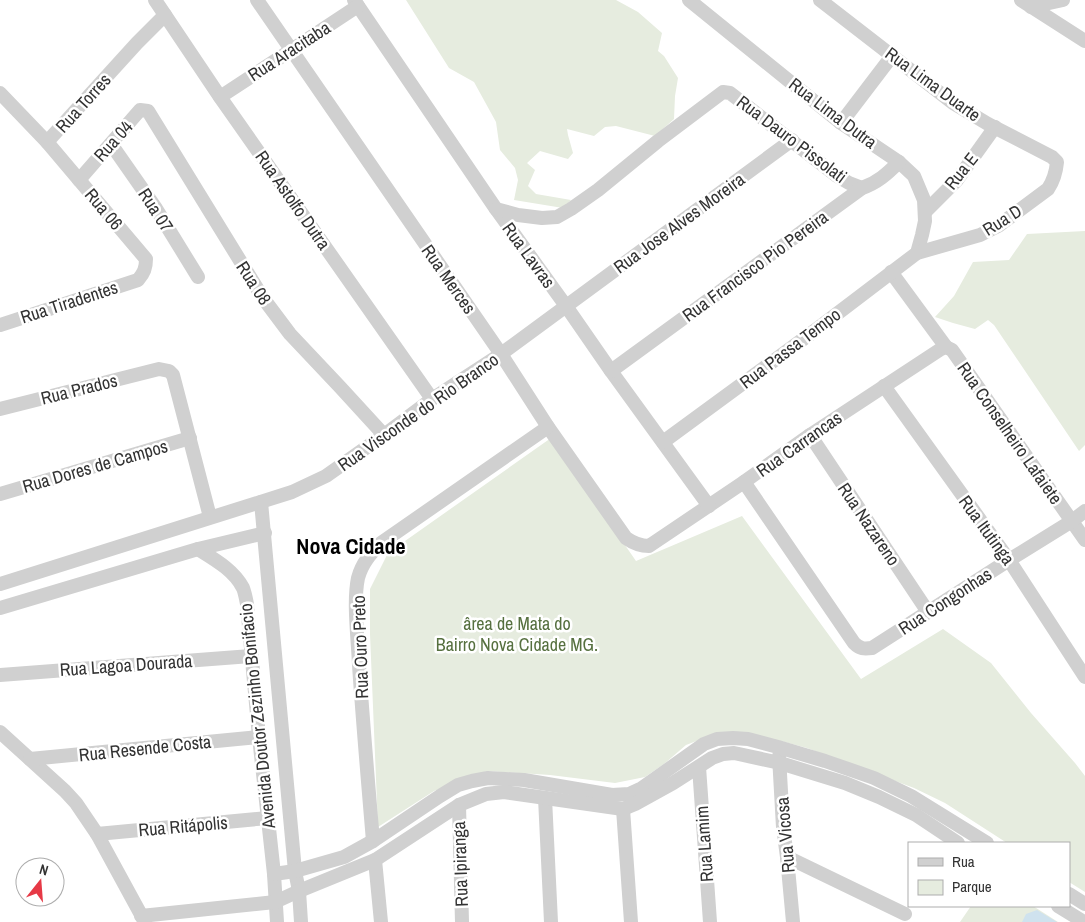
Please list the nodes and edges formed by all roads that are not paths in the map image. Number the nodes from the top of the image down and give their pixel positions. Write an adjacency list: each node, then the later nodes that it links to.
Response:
1 (155, 0): 8 (street, Rua Astolfo Dutra)
2 (257, 0): 10 (street, Rua Merces)
3 (689, 0): 15 (street, Rua Lima Dutra)
4 (820, 0): 11 (street, Rua Lima Duarte)
5 (1062, 0): 7 (street)
6 (357, 3): 10 (street, Rua Aracitaba); 24 (street, Rua Lavras)
7 (1026, 3): 9 (street)
8 (166, 15): 13 (street, Rua Astolfo Dutra); 18 (street, Rua Torres)
9 (1085, 41)
10 (292, 49): 13 (street, Rua Aracitaba); 33 (street, Rua Merces)
11 (892, 56): 15 (street); 16 (street, Rua Lima Duarte)
12 (0, 93): 18 (street, Rua Torres)
13 (220, 97): 36 (street, Rua Astolfo Dutra)
14 (149, 112): 19 (street, Rua 04); 39 (street, Rua 08)
15 (841, 123): 21 (street, Rua Lima Dutra)
16 (995, 127): 20 (street, Rua Lima Duarte); 25 (street, Rua E)
17 (792, 140): 23 (street, Rua Dauro Pissolati); 24 (street, Rua Dauro Pissolati); 30 (street, Rua Jose Alves Moreira)
18 (47, 142): 22 (street, Rua 06)
19 (111, 144): 22 (street, Rua 04); 28 (street, Rua 07)
20 (1052, 157): 26 (street, Rua D)
21 (899, 162): 23 (street, Rua Francisco Pio Pereira); 25 (street, Rua Lima Dutra)
22 (79, 180): 29 (street, Rua 06)
23 (862, 188): 34 (street, Rua Francisco Pio Pereira)
24 (496, 209): 30 (street, Rua Lavras)
25 (925, 212): 26 (street, Rua Lima Dutra)
26 (917, 253): 27 (street, Rua Passa Tempo)
27 (891, 272): 32 (street, Rua Conselheiro Lafaiete); 42 (street, Rua Passa Tempo)
28 (198, 277)
29 (138, 280): 31 (street, Rua Tiradentes)
30 (566, 306): 33 (street, Rua Visconde do Rio Branco); 34 (street, Rua Lavras)
31 (0, 324)
32 (949, 349): 35 (street, Rua Carrancas); 49 (street, Rua Conselheiro Lafaiete)
33 (501, 354): 36 (street, Rua Visconde do Rio Branco); 38 (street, Rua Merces)
34 (611, 371): 42 (street, Rua Lavras)
35 (884, 386): 40 (street, Rua Carrancas); 54 (street, Rua Itutinga)
36 (432, 399): 39 (street, Rua Visconde do Rio Branco)
37 (0, 409): 41 (street, Rua Prados)
38 (548, 427): 52 (street, Rua Merces); 72 (street, Rua Ouro Preto)
39 (384, 435): 45 (street, Rua Visconde do Rio Branco)
40 (810, 435): 43 (street, Rua Carrancas); 57 (street, Rua Nazareno)
41 (190, 438): 44 (street, Rua Dores de Campos); 48 (street)
42 (663, 442): 46 (street, Rua Lavras)
43 (744, 482): 46 (street, Rua Carrancas); 57 (street, Rua Congonhas)
44 (0, 494)
45 (261, 502): 48 (street); 50 (street, Avenida Doutor Zezinho Bonifacio)
46 (709, 506): 52 (street, Rua Carrancas)
47 (1085, 511): 49 (street, Rua Congonhas)
48 (210, 517): 55 (street)
49 (1072, 521): 51 (street, Rua Conselheiro Lafaiete); 54 (street, Rua Congonhas)
50 (265, 533): 53 (street); 77 (street, Avenida Doutor Zezinho Bonifacio)
51 (1085, 540)
52 (649, 546)
53 (198, 549): 56 (street); 58 (street, Avenida Doutor Zezinho Bonifacio)
54 (1009, 560): 57 (street, Rua Congonhas); 60 (street, Rua Itutinga)
55 (0, 584)
56 (0, 608)
57 (928, 612)
58 (251, 656): 59 (street, Rua Lagoa Dourada); 62 (street, Avenida Doutor Zezinho Bonifacio)
59 (0, 675)
60 (1085, 677)
61 (0, 732): 64 (street)
62 (259, 736): 64 (street, Rua Resende Costa); 70 (street, Avenida Doutor Zezinho Bonifacio)
63 (778, 748): 65 (street, Rua Vicosa); 72 (street); 74 (street)
64 (30, 759): 71 (street)
65 (780, 764): 66 (street); 73 (street); 75 (street, Rua Vicosa)
66 (699, 766): 69 (street); 92 (street, Rua Lamim)
67 (545, 798): 68 (street); 69 (street); 90 (street)
68 (458, 805): 76 (street); 89 (street, Rua Ipiranga)
69 (623, 810): 91 (street)
70 (268, 818): 71 (street, Rua Ritápolis); 78 (street, Avenida Doutor Zezinho Bonifacio)
71 (97, 834): 85 (street)
72 (373, 841): 77 (street)
73 (955, 842)
74 (985, 842)
75 (787, 858): 84 (street); 93 (street, Rua Vicosa)
76 (375, 860): 79 (street); 88 (street)
77 (295, 871): 78 (street); 79 (street, Avenida Doutor Zezinho Bonifacio)
78 (274, 874): 81 (street, Avenida Doutor Zezinho Bonifacio)
79 (299, 891): 81 (street); 87 (street, Avenida Doutor Zezinho Bonifacio)
80 (1070, 895): 82 (street)
81 (275, 902): 85 (street); 86 (street, Avenida Doutor Zezinho Bonifacio)
82 (1085, 904)
83 (1060, 907): 94 (street)
84 (905, 914)
85 (143, 919)
86 (277, 922)
87 (301, 922)
88 (381, 922)
89 (462, 922)
90 (551, 922)
91 (631, 922)
92 (710, 922)
93 (793, 922)
94 (1084, 922)

